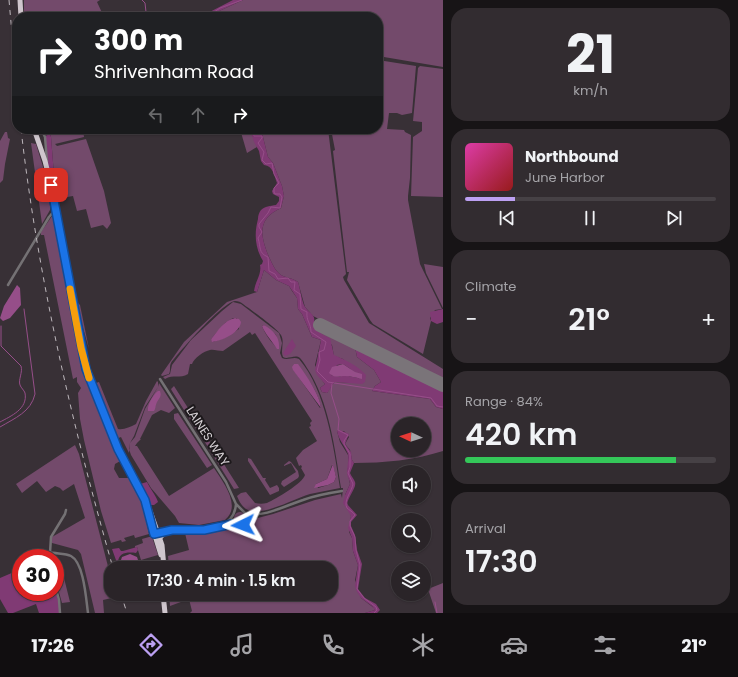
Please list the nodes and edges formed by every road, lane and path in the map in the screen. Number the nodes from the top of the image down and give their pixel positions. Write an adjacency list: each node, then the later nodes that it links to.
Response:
1 (20, 0): 2 (highway)
2 (21, 12)
3 (36, 134): 5 (highway)
4 (44, 134): 5 (street)
5 (47, 168): 6 (highway)
6 (55, 210): 7 (street); 22 (highway)
7 (8, 285)
8 (160, 380): 10 (street, LAINES WAY)
9 (342, 491): 15 (street)
10 (236, 504): 12 (street, LAINES WAY); 13 (street)
11 (66, 510): 28 (street)
12 (242, 511): 13 (street); 14 (street)
13 (234, 513): 16 (street)
14 (246, 514): 15 (street); 17 (street)
15 (255, 515): 17 (street)
16 (232, 518): 19 (street); 22 (street)
17 (247, 520): 18 (street)
18 (246, 523): 20 (street); 20 (street)
19 (235, 524): 20 (street); 21 (street)
20 (241, 526)
21 (168, 530): 22 (highway)
22 (157, 534): 23 (highway)
23 (163, 561)
24 (59, 601): 27 (street)
25 (164, 601): 26 (highway)
26 (165, 611)
27 (60, 613)
28 (88, 613)

